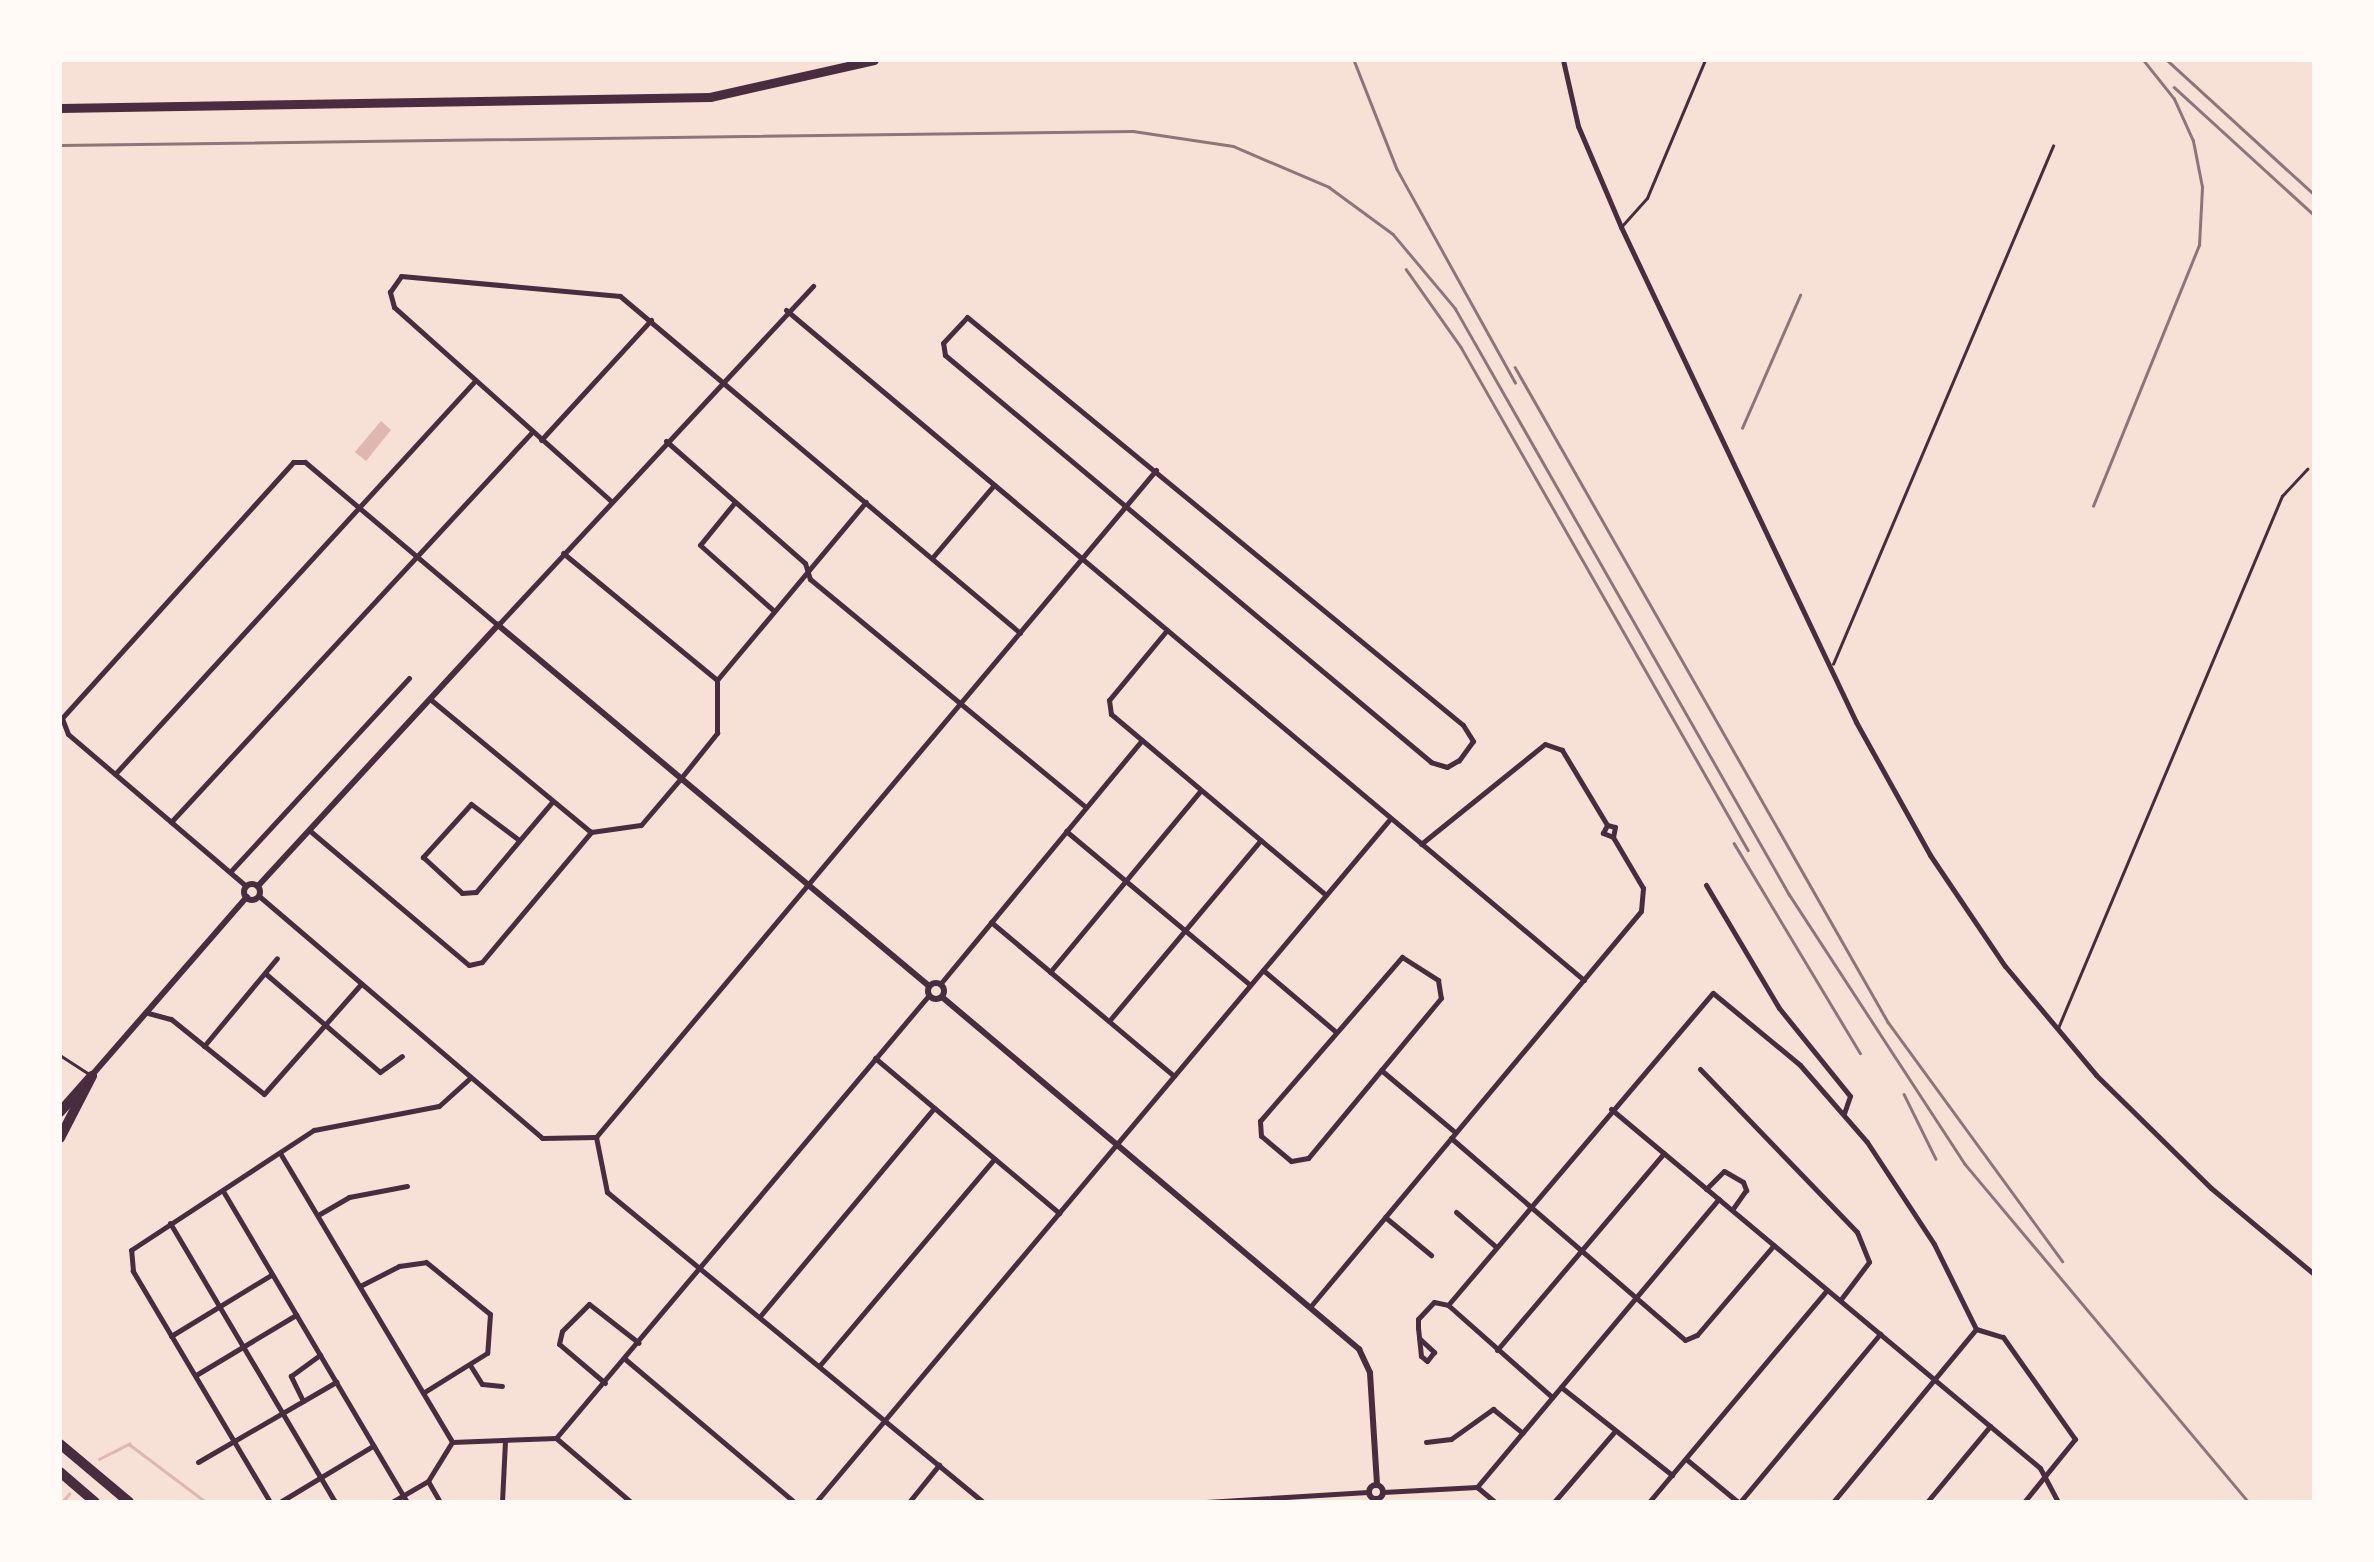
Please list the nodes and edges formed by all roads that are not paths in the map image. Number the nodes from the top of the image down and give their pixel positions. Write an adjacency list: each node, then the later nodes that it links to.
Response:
1 (874, 60): 4 (main road)
2 (1563, 60): 6 (street)
3 (1704, 60): 6 (lane)
4 (60, 108)
5 (2053, 146): 32 (lane)
6 (1620, 227): 32 (street)
7 (813, 286): 8 (street)
8 (786, 310): 10 (street); 17 (street)
9 (651, 320): 10 (street); 11 (street); 13 (street)
10 (721, 380): 14 (street); 20 (street)
11 (474, 381): 12 (street); 22 (street)
12 (532, 432): 13 (street); 24 (street)
13 (541, 440): 18 (street)
14 (666, 441): 18 (street); 19 (street)
15 (2306, 469): 76 (lane)
16 (1156, 470): 21 (street); 21 (street); 21 (street)
17 (994, 484): 25 (street); 26 (street)
18 (610, 501): 23 (street)
19 (736, 502): 27 (street); 28 (street)
20 (866, 502): 25 (street); 27 (street)
21 (1126, 507): 26 (street)
22 (358, 508): 24 (street); 37 (street); 39 (street)
23 (563, 553): 29 (street); 34 (street)
24 (416, 557): 29 (street); 45 (street)
25 (932, 558): 31 (street)
26 (1082, 559): 30 (street); 31 (street)
27 (807, 572): 28 (street); 36 (street)
28 (774, 611): 34 (street)
29 (498, 626): 35 (street); 40 (street)
30 (1167, 630): 38 (street); 44 (street)
31 (1020, 633): 36 (street)
32 (1830, 669): 76 (street)
33 (409, 678): 52 (street)
34 (716, 680): 40 (street)
35 (430, 698): 42 (street); 46 (street)
36 (960, 704): 43 (street); 54 (street)
37 (62, 722): 39 (street)
38 (1142, 740): 41 (street); 43 (street)
39 (114, 774): 45 (street)
40 (682, 778): 48 (street); 54 (street)
41 (1201, 790): 50 (street); 53 (street)
42 (553, 801): 48 (street); 49 (street)
43 (1086, 807): 47 (street)
44 (1390, 818): 51 (street); 58 (street)
45 (171, 822): 52 (street)
46 (308, 830): 48 (street); 56 (street)
47 (1066, 831): 53 (street); 61 (street)
48 (590, 832)
49 (519, 840): 49 (street)
50 (1261, 840): 58 (street); 62 (street)
51 (1421, 844): 67 (street); 67 (street)
52 (230, 872): 55 (street)
53 (1126, 880): 62 (street); 65 (street)
54 (808, 885): 71 (street); 92 (street)
55 (246, 886): 56 (street); 60 (street)
56 (258, 886): 59 (street)
57 (1706, 886): 90 (street)
58 (1326, 895): 64 (street)
59 (259, 896): 60 (street); 69 (street)
60 (247, 897): 73 (street)
61 (990, 922): 65 (street); 68 (street)
62 (1185, 930): 70 (street); 74 (street)
63 (277, 958): 66 (street)
64 (1263, 970): 70 (street); 77 (street)
65 (1050, 972): 74 (street)
66 (266, 974): 75 (street); 78 (street)
67 (1584, 980): 91 (street)
68 (940, 983): 71 (street); 72 (street)
69 (361, 984): 75 (street); 86 (street)
70 (1250, 986): 85 (street)
71 (929, 990): 72 (street); 81 (street)
72 (942, 997): 94 (street)
73 (146, 1012): 78 (street); 84 (street)
74 (1109, 1022): 85 (street)
75 (326, 1026): 78 (street); 80 (street)
76 (2057, 1030): 115 (street)
77 (1335, 1031): 83 (street); 83 (street)
78 (204, 1046)
79 (60, 1055): 84 (lane)
80 (402, 1056)
81 (875, 1058): 87 (street); 113 (street)
82 (1700, 1069): 119 (street)
83 (1382, 1070): 91 (street)
84 (92, 1076): 89 (highway); 93 (highway)
85 (1174, 1076): 94 (street)
86 (470, 1078): 92 (street); 95 (street)
87 (934, 1108): 97 (street); 123 (street)
88 (1612, 1108): 90 (street); 96 (street); 102 (street)
89 (60, 1110)
90 (1844, 1113): 125 (street)
91 (1453, 1135): 102 (street); 107 (street)
92 (596, 1137): 113 (street)
93 (60, 1138)
94 (1116, 1146): 105 (street); 122 (street)
95 (280, 1153): 100 (street); 106 (street)
96 (1664, 1153): 99 (street); 111 (street)
97 (994, 1159): 105 (street); 134 (street)
98 (407, 1186): 106 (street)
99 (1706, 1188): 101 (street); 103 (street)
100 (223, 1191): 108 (street); 114 (street)
101 (1719, 1199): 103 (street); 118 (street)
102 (1529, 1206): 109 (street); 111 (street)
103 (1732, 1210): 110 (street)
104 (1456, 1212): 109 (street)
105 (1059, 1213): 146 (street)
106 (318, 1215): 116 (street)
107 (1385, 1217): 112 (street); 122 (street)
108 (170, 1223): 120 (street); 127 (street)
109 (1496, 1246): 121 (street)
110 (1774, 1246): 117 (street); 118 (street)
111 (1580, 1251): 118 (street); 131 (street)
112 (1431, 1255)
113 (702, 1266): 123 (street); 129 (street)
114 (272, 1274): 120 (street); 124 (street)
115 (2314, 1274)
116 (360, 1286): 135 (street); 142 (street)
117 (1827, 1290): 119 (street); 158 (street)
118 (1636, 1298): 141 (street)
119 (1840, 1300): 126 (street)
120 (218, 1305): 127 (street); 130 (street)
121 (1448, 1305): 128 (street); 131 (street)
122 (1310, 1307): 166 (street)
123 (761, 1315): 134 (street)
124 (296, 1316): 130 (street); 132 (street)
125 (1976, 1329): 137 (street); 163 (street)
126 (1880, 1334): 137 (street); 189 (street)
127 (171, 1336): 136 (street)
128 (1419, 1338)
129 (639, 1343): 133 (street); 139 (street)
130 (244, 1348): 136 (street); 145 (street)
131 (1497, 1350): 143 (street)
132 (320, 1356): 138 (street); 144 (street)
133 (625, 1360): 139 (street); 181 (street)
134 (820, 1365): 146 (street)
135 (470, 1366): 140 (street); 142 (street)
136 (194, 1376): 152 (street)
137 (1935, 1380): 147 (street); 190 (street)
138 (336, 1382): 144 (street); 156 (street)
139 (605, 1383): 151 (street)
140 (502, 1386)
141 (1561, 1387): 143 (street); 148 (street)
142 (423, 1393): 154 (street)
143 (1552, 1397): 149 (street)
144 (303, 1401): 145 (street)
145 (282, 1413): 152 (street); 164 (street)
146 (885, 1420): 160 (street); 182 (street)
147 (1990, 1426): 163 (street); 191 (street)
148 (1615, 1431): 162 (street); 187 (street)
149 (1523, 1433): 155 (street); 167 (street)
150 (60, 1436): 157 (highway)
151 (556, 1438): 153 (street); 180 (street)
152 (234, 1441): 159 (street); 174 (street)
153 (505, 1441): 154 (street); 179 (street)
154 (452, 1442): 165 (street)
155 (1426, 1442)
156 (373, 1446): 164 (street); 170 (street)
157 (66, 1449): 173 (highway)
158 (1686, 1459): 162 (street); 189 (street)
159 (198, 1462)
160 (939, 1465): 183 (street); 184 (street)
161 (61, 1472): 171 (highway)
162 (1672, 1475): 188 (street)
163 (2044, 1476): 192 (street); 193 (street)
164 (320, 1477): 175 (street); 176 (street)
165 (428, 1481): 170 (street); 178 (street)
166 (1377, 1485): 168 (street); 169 (street)
167 (1477, 1487): 169 (street); 186 (street)
168 (1368, 1492): 169 (street); 172 (street)
169 (1380, 1498)
170 (405, 1499): 177 (street)
171 (93, 1500)
172 (1233, 1501): 185 (street)
173 (130, 1502)
174 (270, 1502)
175 (280, 1502)
176 (335, 1502)
177 (392, 1502)
178 (440, 1502)
179 (502, 1502)
180 (631, 1502)
181 (794, 1502)
182 (816, 1502)
183 (908, 1502)
184 (983, 1502)
185 (1206, 1502)
186 (1495, 1502)
187 (1554, 1502)
188 (1649, 1502)
189 (1739, 1502)
190 (1832, 1502)
191 (1927, 1502)
192 (2024, 1502)
193 (2058, 1502)

